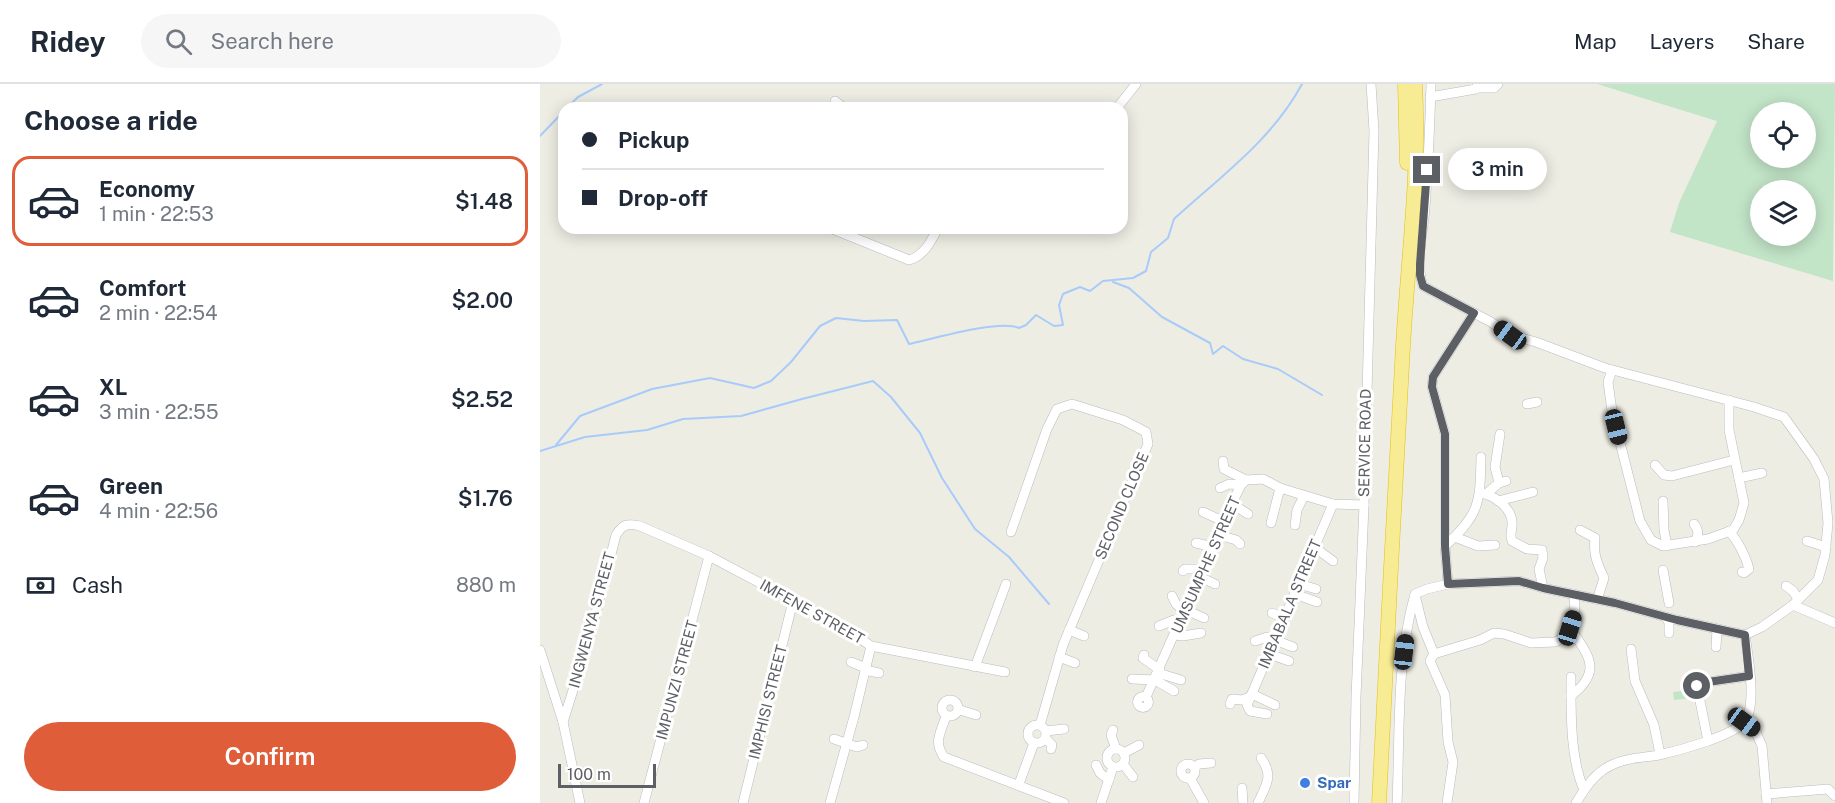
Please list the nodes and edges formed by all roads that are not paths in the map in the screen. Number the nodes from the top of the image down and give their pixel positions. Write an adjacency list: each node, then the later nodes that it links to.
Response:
1 (1136, 84): 9 (street)
2 (1371, 84): 37 (street, SERVICE ROAD)
3 (1405, 84): 169 (highway)
4 (1414, 84): 170 (highway)
5 (1431, 84): 8 (street)
6 (1498, 84): 7 (street)
7 (1477, 86): 8 (street)
8 (1430, 97): 12 (street)
9 (1122, 102)
10 (846, 234): 11 (street)
11 (935, 234)
12 (1474, 313): 13 (street); 56 (street)
13 (1612, 370): 14 (street); 31 (street)
14 (1729, 400): 19 (street); 25 (street)
15 (1537, 402): 16 (street)
16 (1527, 404)
17 (1500, 434): 29 (street)
18 (1481, 458): 29 (street)
19 (1734, 460): 21 (street); 23 (street)
20 (1223, 461): 24 (street)
21 (1655, 465)
22 (1762, 473): 23 (street)
23 (1739, 478): 46 (street)
24 (1244, 482): 26 (street); 27 (street, UMSUMPHE STREET); 35 (street, UMSUMPHE STREET)
25 (1830, 487): 59 (street)
26 (1220, 488)
27 (1281, 488): 30 (street, UMSUMPHE STREET); 41 (street)
28 (1533, 492): 33 (street)
29 (1483, 494): 33 (street); 49 (street)
30 (1300, 495): 36 (street, UMSUMPHE STREET); 44 (street)
31 (1633, 495): 32 (street); 54 (street)
32 (1623, 498)
33 (1498, 501): 71 (street)
34 (1663, 501): 54 (street)
35 (1232, 504): 39 (street); 40 (street, UMSUMPHE STREET)
36 (1333, 504): 37 (street, UMSUMPHE STREET); 58 (street, IMBABALA STREET)
37 (1364, 505): 168 (street, SERVICE ROAD)
38 (1203, 512): 40 (street)
39 (1248, 514)
40 (1225, 522): 48 (street, UMSUMPHE STREET)
41 (1271, 523)
42 (628, 524): 60 (street, IMFENE STREET); 132 (street, INGWENYA STREET)
43 (1694, 524): 51 (street)
44 (1295, 525)
45 (1580, 530): 77 (street)
46 (1729, 531): 51 (street); 64 (street)
47 (1011, 532): 91 (street, SECOND CLOSE)
48 (1219, 535): 53 (street); 57 (street, UMSUMPHE STREET)
49 (1455, 537): 55 (street); 56 (street)
50 (1807, 541): 59 (street)
51 (1695, 542): 54 (street)
52 (1196, 543): 57 (street)
53 (1240, 544)
54 (1671, 544)
55 (1495, 545)
56 (1445, 546): 69 (street)
57 (1214, 547): 65 (street, UMSUMPHE STREET)
58 (1314, 547): 61 (street); 68 (street, IMBABALA STREET)
59 (1826, 547): 80 (street)
60 (709, 556): 78 (street, IMFENE STREET); 160 (street, IMPUNZI STREET)
61 (1334, 561)
62 (1663, 570): 83 (street)
63 (1183, 571): 65 (street)
64 (1742, 572)
65 (1202, 573): 67 (street); 81 (street, UMSUMPHE STREET)
66 (1006, 584): 111 (street)
67 (1215, 584)
68 (1299, 584): 72 (street); 73 (street, IMBABALA STREET)
69 (1448, 584): 71 (street); 74 (street)
70 (1786, 586): 80 (street)
71 (1543, 588): 75 (street)
72 (1316, 589)
73 (1295, 594): 79 (street); 85 (street, IMBABALA STREET)
74 (1415, 594): 105 (street); 171 (street)
75 (1574, 594): 77 (street); 89 (street)
76 (1172, 596): 81 (street)
77 (1597, 600): 83 (street)
78 (793, 601): 99 (street, IMFENE STREET); 161 (street, IMPHISI STREET)
79 (1317, 602)
80 (1796, 602): 87 (street); 95 (street)
81 (1186, 611): 84 (street); 86 (street, UMSUMPHE STREET)
82 (1272, 613): 85 (street)
83 (1663, 616): 90 (street); 93 (street)
84 (1204, 618)
85 (1284, 618): 97 (street, IMBABALA STREET)
86 (1181, 622): 88 (street); 94 (street, UMSUMPHE STREET)
87 (1835, 623)
88 (1159, 626)
89 (1570, 628): 105 (street); 123 (street)
90 (1717, 629): 95 (street); 101 (street)
91 (1069, 630): 96 (street); 107 (street, SECOND CLOSE)
92 (1201, 633): 94 (street)
93 (1669, 633)
94 (1175, 635): 117 (street, UMSUMPHE STREET)
95 (1745, 635): 118 (street)
96 (1084, 636)
97 (1274, 639): 98 (street); 100 (street); 104 (street, IMBABALA STREET)
98 (1256, 641)
99 (871, 646): 111 (street, IMFENE STREET); 112 (street)
100 (1293, 647)
101 (1716, 647)
102 (1631, 649): 145 (street)
103 (540, 650): 132 (street)
104 (1269, 654): 109 (street); 113 (street, IMBABALA STREET)
105 (1434, 654): 172 (street)
106 (1144, 655): 117 (street)
107 (1059, 657): 110 (street); 136 (street, SECOND CLOSE)
108 (851, 662): 112 (street)
109 (1289, 662)
110 (1075, 663)
111 (975, 667): 115 (street, IMFENE STREET)
112 (866, 669): 116 (street); 140 (street)
113 (1262, 669): 114 (street); 125 (street, IMBABALA STREET)
114 (1251, 670)
115 (1005, 672)
116 (879, 673)
117 (1158, 674): 120 (street); 121 (street); 122 (street); 124 (street, UMSUMPHE STREET)
118 (1749, 676): 133 (street); 138 (street)
119 (1571, 677): 123 (street)
120 (1132, 680)
121 (1181, 680)
122 (1174, 691)
123 (1571, 696): 155 (street)
124 (1146, 697)
125 (1250, 699): 126 (street); 127 (street); 130 (street)
126 (1230, 704)
127 (1275, 705)
128 (958, 710): 129 (street); 131 (street); 131 (street)
129 (976, 712)
130 (1267, 714)
131 (946, 716): 153 (street)
132 (563, 722): 159 (street)
133 (1744, 722): 138 (street); 158 (street)
134 (1064, 729): 136 (street)
135 (1113, 729): 144 (street)
136 (1044, 732): 139 (street); 139 (street); 143 (street)
137 (834, 739): 140 (street)
138 (1708, 741): 145 (street)
139 (1034, 742): 153 (street)
140 (846, 743): 141 (street); 162 (street)
141 (863, 745)
142 (1138, 745): 144 (street)
143 (1051, 748)
144 (1120, 751): 148 (street); 150 (street)
145 (1660, 754): 155 (street)
146 (1261, 758): 167 (street)
147 (1211, 763): 165 (street)
148 (1123, 764): 150 (street); 151 (street)
149 (1096, 765): 152 (street)
150 (1113, 767): 152 (street)
151 (1134, 777)
152 (1109, 780): 164 (street)
153 (1019, 784): 157 (street)
154 (1242, 788): 166 (street)
155 (1584, 790): 173 (street)
156 (1835, 796): 158 (street)
157 (1041, 799): 163 (street)
158 (1766, 799)
159 (580, 803)
160 (644, 803)
161 (743, 803)
162 (830, 803)
163 (1064, 803)
164 (1101, 803)
165 (1204, 803)
166 (1245, 803)
167 (1258, 803)
168 (1354, 803)
169 (1369, 803)
170 (1379, 803)
171 (1396, 803)
172 (1448, 803)
173 (1575, 803)

